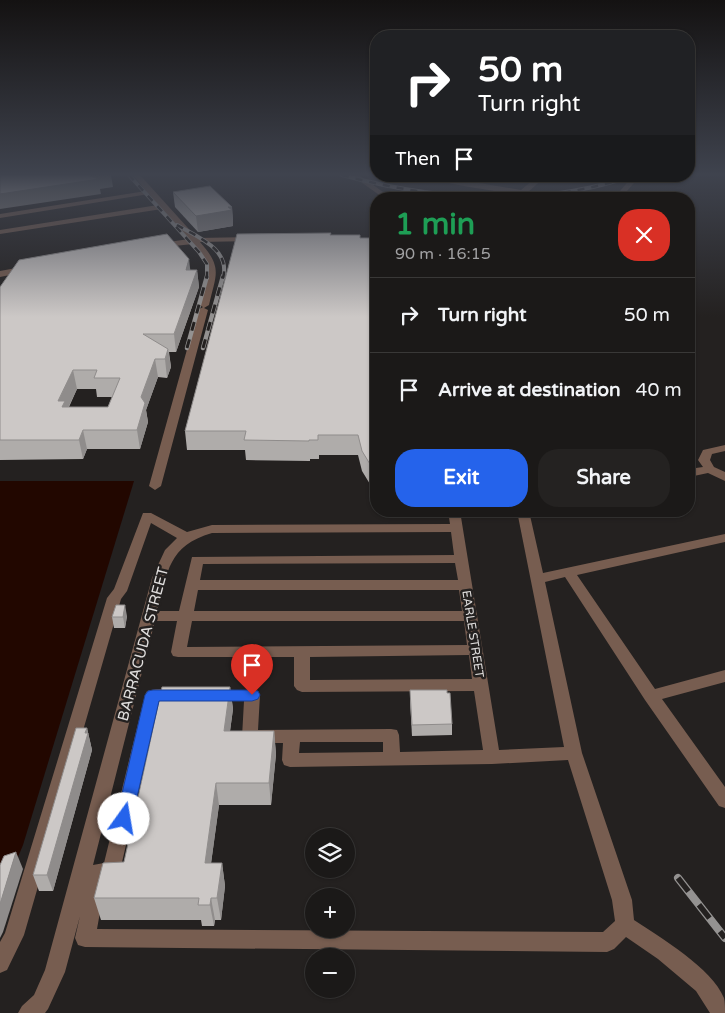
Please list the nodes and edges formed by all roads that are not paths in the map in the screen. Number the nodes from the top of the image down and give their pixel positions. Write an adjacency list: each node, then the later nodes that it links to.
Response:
1 (61, 222): 3 (street)
2 (178, 222): 5 (street)
3 (0, 232)
4 (259, 239): 5 (street)
5 (194, 240): 6 (street); 13 (street)
6 (152, 247)
7 (38, 267): 8 (street)
8 (0, 274)
9 (725, 448): 10 (street)
10 (710, 469): 11 (street); 12 (street)
11 (695, 472)
12 (725, 476)
13 (155, 486)
14 (455, 517): 16 (street, EARLE STREET)
15 (524, 517): 21 (street)
16 (456, 528): 17 (street, BARRACUDA STREET); 19 (street, EARLE STREET)
17 (186, 538): 24 (street, BARRACUDA STREET); 38 (street)
18 (725, 538): 20 (street)
19 (461, 559): 22 (street); 23 (street, EARLE STREET)
20 (568, 571): 21 (street); 31 (street)
21 (538, 579): 33 (street)
22 (192, 585): 23 (street); 25 (street)
23 (465, 585): 26 (street, EARLE STREET)
24 (150, 616): 25 (street); 39 (street, BARRACUDA STREET)
25 (185, 616): 26 (street); 28 (street)
26 (470, 616): 27 (street, EARLE STREET)
27 (475, 650): 28 (street); 30 (street, EARLE STREET)
28 (302, 651): 30 (street)
29 (725, 676): 31 (street)
30 (481, 685): 34 (street, EARLE STREET)
31 (651, 696): 36 (street)
32 (292, 736): 35 (street); 35 (street); 37 (street)
33 (574, 753): 34 (street); 37 (street)
34 (492, 757): 35 (street)
35 (392, 758)
36 (725, 801)
37 (625, 925): 40 (street)
38 (0, 963)
39 (38, 1009)
40 (722, 1013)

